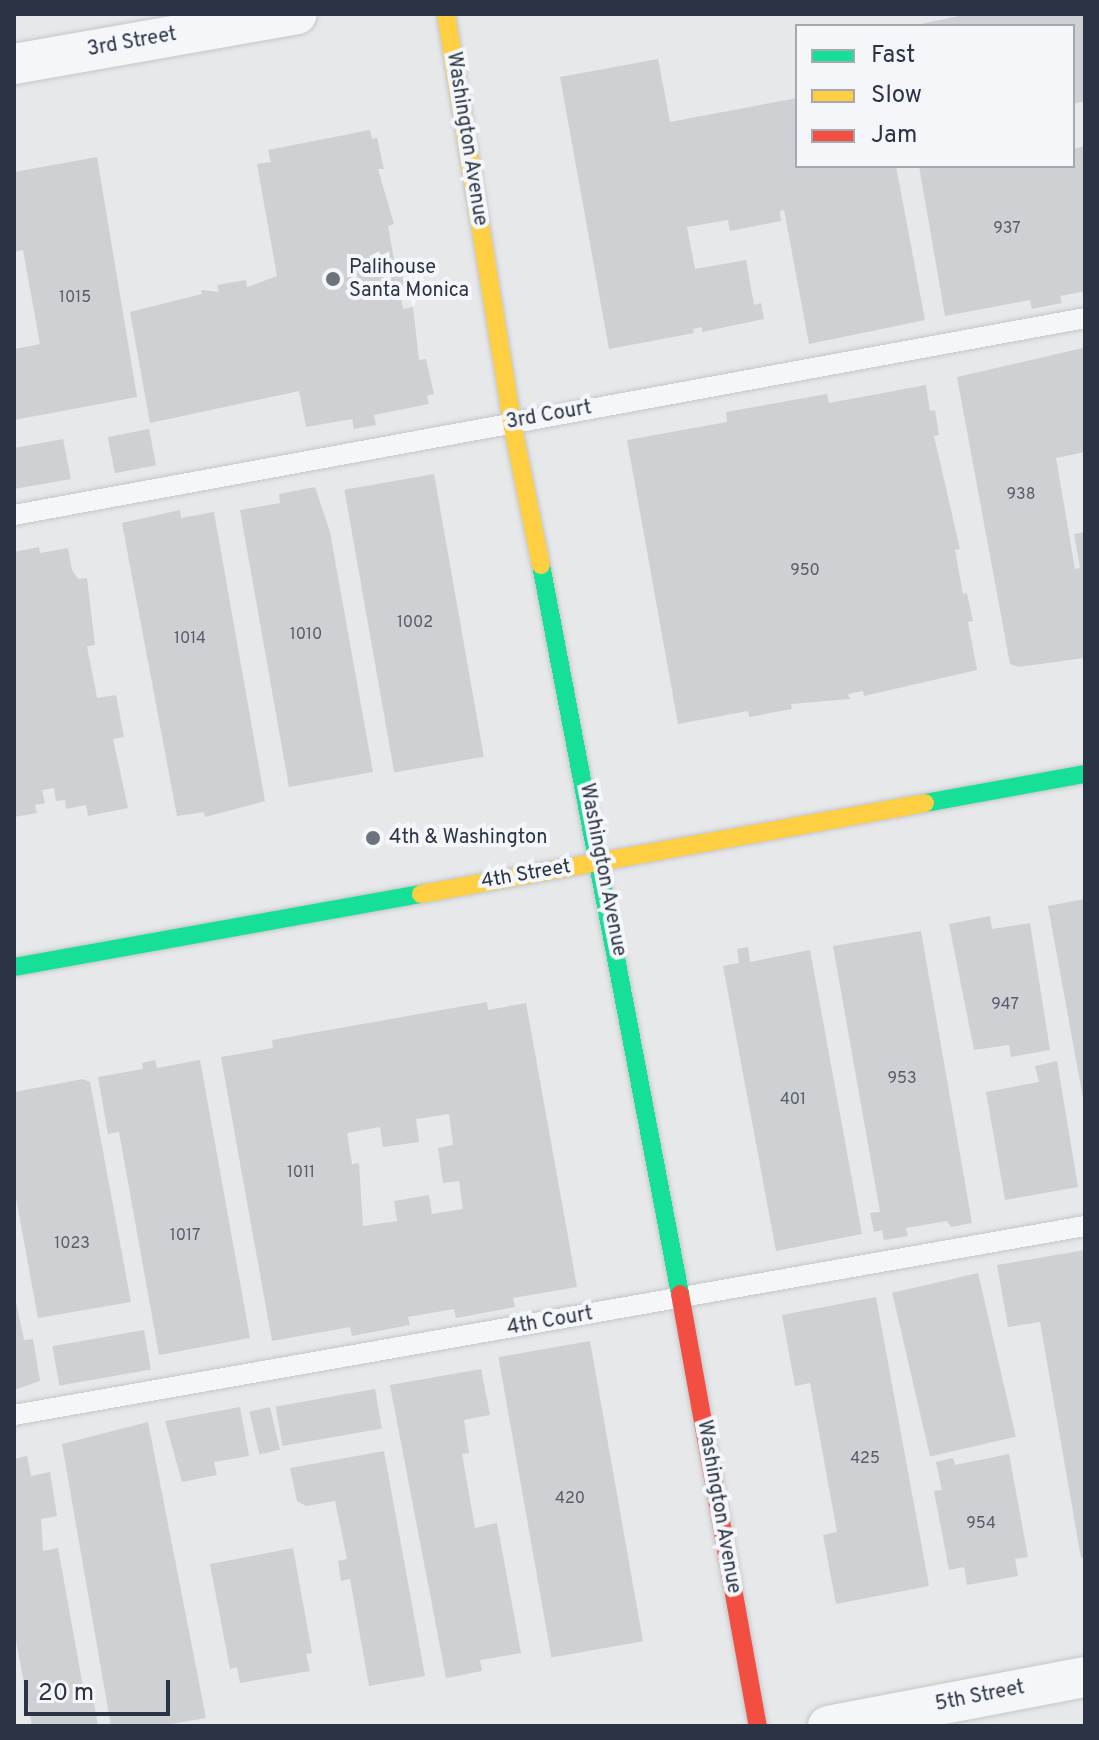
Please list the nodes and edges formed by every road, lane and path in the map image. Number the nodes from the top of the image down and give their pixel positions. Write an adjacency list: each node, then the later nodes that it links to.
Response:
1 (297, 14): 3 (street, 3rd Street)
2 (446, 14): 5 (street, Washington Avenue)
3 (14, 64)
4 (1085, 318): 5 (lane, 3rd Court)
5 (512, 423): 6 (lane, 3rd Court); 8 (street, Washington Avenue)
6 (14, 515)
7 (1085, 774): 8 (street, 4th Street)
8 (601, 862): 9 (street, 4th Street); 11 (street, Washington Avenue)
9 (14, 967)
10 (1085, 1226): 11 (lane, 4th Court)
11 (681, 1299): 12 (lane, 4th Court); 14 (street, Washington Avenue)
12 (14, 1415)
13 (1085, 1677): 15 (street, 5th Street)
14 (758, 1726)
15 (828, 1726)

